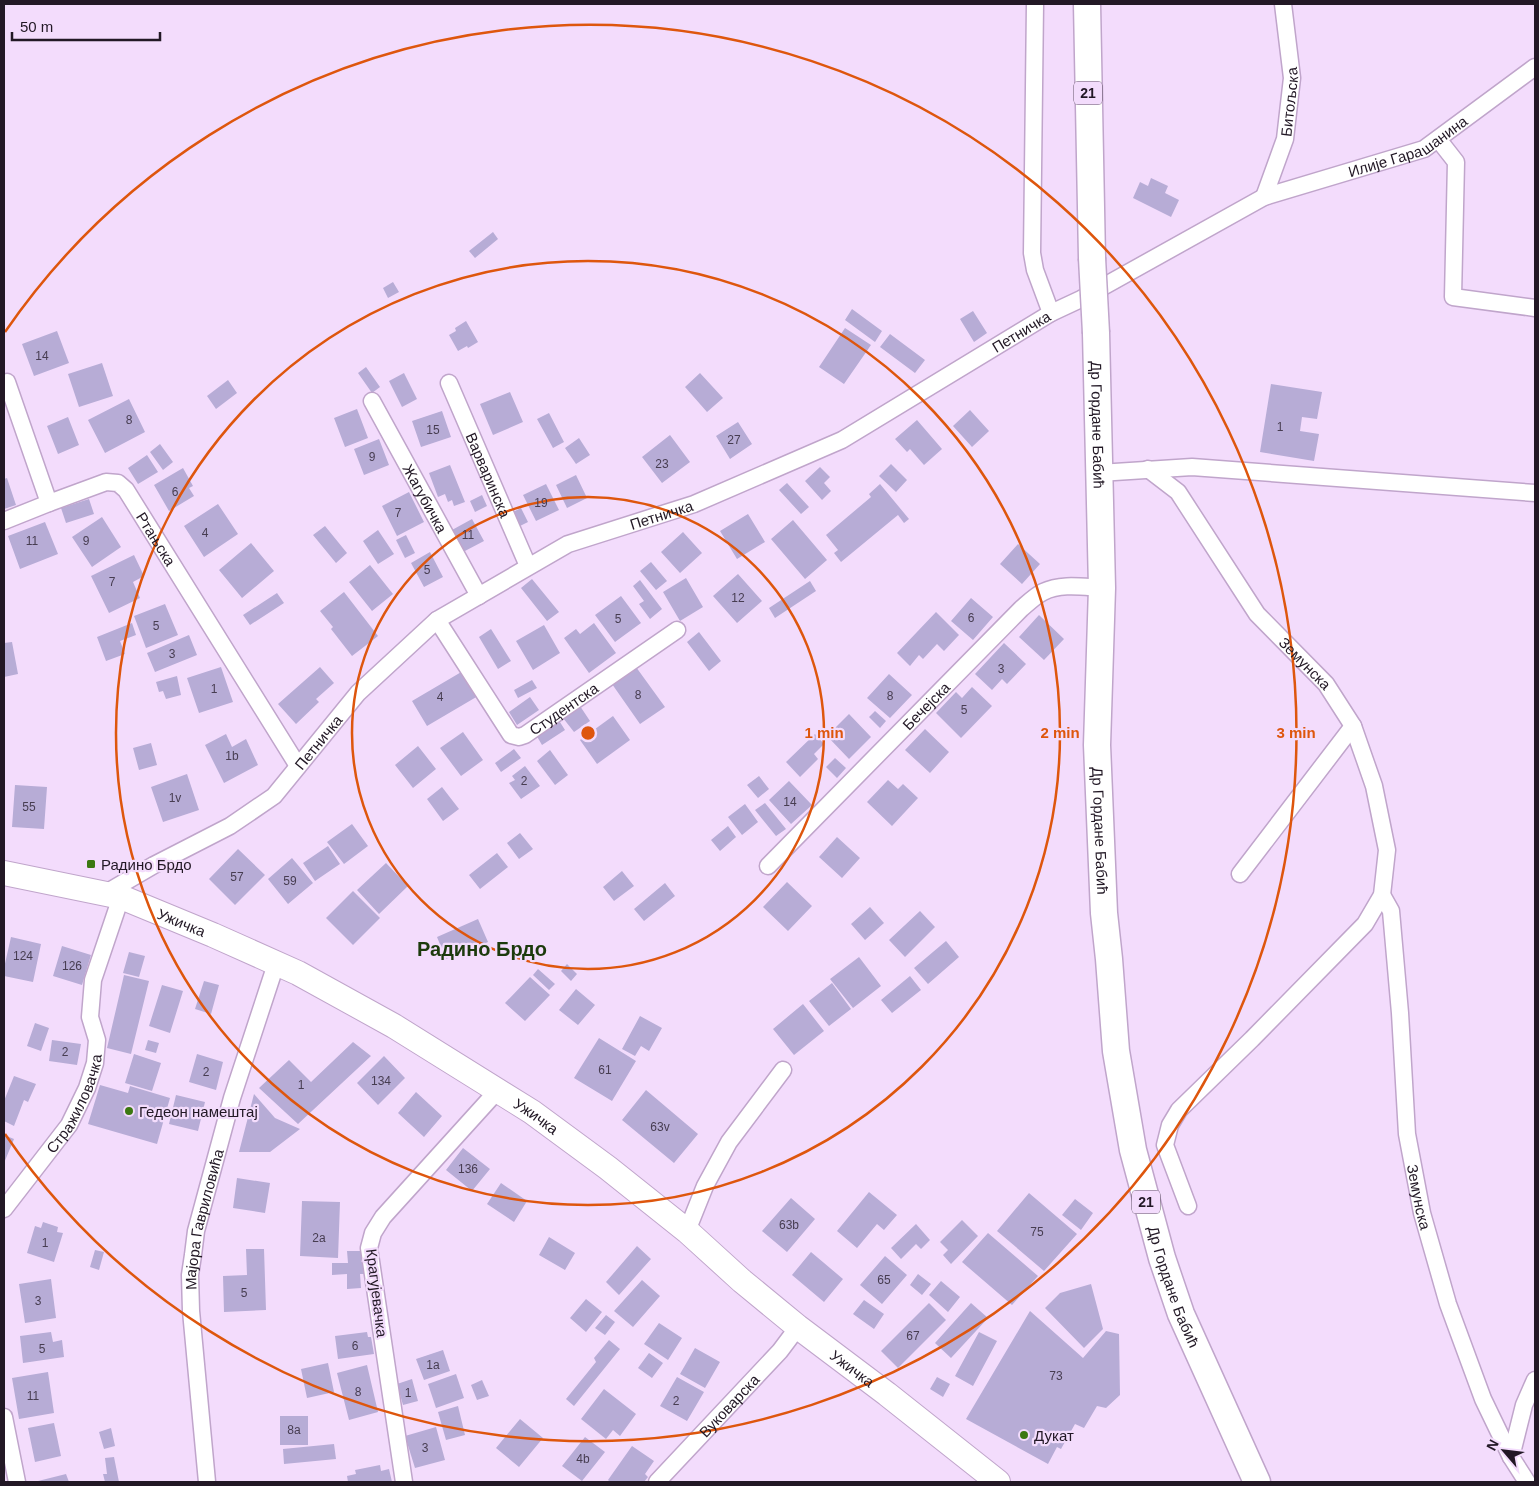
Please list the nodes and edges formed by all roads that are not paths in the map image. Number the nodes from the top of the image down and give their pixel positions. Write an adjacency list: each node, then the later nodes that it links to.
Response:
1 (1035, 4): 8 (street)
2 (1087, 4): 13 (main road, Др Гордане Бабић / 21, bridge)
3 (1283, 4): 6 (street, Битољска)
4 (1535, 67): 5 (street, Илије Гарашанина)
5 (1438, 139): 6 (street, Илије Гарашанина); 7 (street)
6 (1264, 197): 8 (street, Петничка)
7 (1535, 308)
8 (1052, 313): 17 (street, Петничка)
9 (7, 382): 15 (street)
10 (449, 383): 17 (street, Варваринска)
11 (372, 401): 19 (street, Жагубичка)
12 (1148, 469): 13 (street); 14 (street); 22 (street, Земунска)
13 (1099, 472): 18 (main road, Др Гордане Бабић / 21)
14 (1535, 493)
15 (49, 503): 16 (street, Ртањска); 23 (street, Ртањска)
16 (4, 521)
17 (528, 566): 19 (street, Петничка)
18 (1102, 588): 24 (street, Бечејска); 38 (main road, Др Гордане Бабић / 21)
19 (479, 596): 20 (street, Петничка)
20 (437, 620): 21 (street, Студентска); 23 (street, Петничка)
21 (677, 630)
22 (1353, 726): 26 (street); 28 (street, Земунска)
23 (298, 766): 27 (street, Петничка)
24 (768, 866)
25 (4, 873): 27 (main road, Ужичка)
26 (1240, 874)
27 (114, 895): 29 (main road, Ужичка); 33 (street, Стражиловачка)
28 (1382, 895): 32 (street, Земунска); 39 (street, Земунска)
29 (276, 964): 31 (main road, Ужичка); 41 (street, Мајора Гавриловића)
30 (783, 1070): 34 (street)
31 (498, 1090): 34 (main road, Ужичка); 42 (street, Крагујевачка)
32 (1188, 1206)
33 (4, 1209)
34 (687, 1231): 35 (main road, Ужичка)
35 (798, 1327): 43 (street, Вуковарска); 44 (main road, Ужичка)
36 (1535, 1380): 39 (street)
37 (4, 1416): 40 (street)
38 (1230, 1424): 45 (main road); 46 (main road, Др Гордане Бабић / 21)
39 (1511, 1457): 47 (street, Земунска)
40 (17, 1482)
41 (207, 1482)
42 (404, 1482)
43 (657, 1482)
44 (998, 1482)
45 (1241, 1482)
46 (1257, 1482)
47 (1527, 1482)

